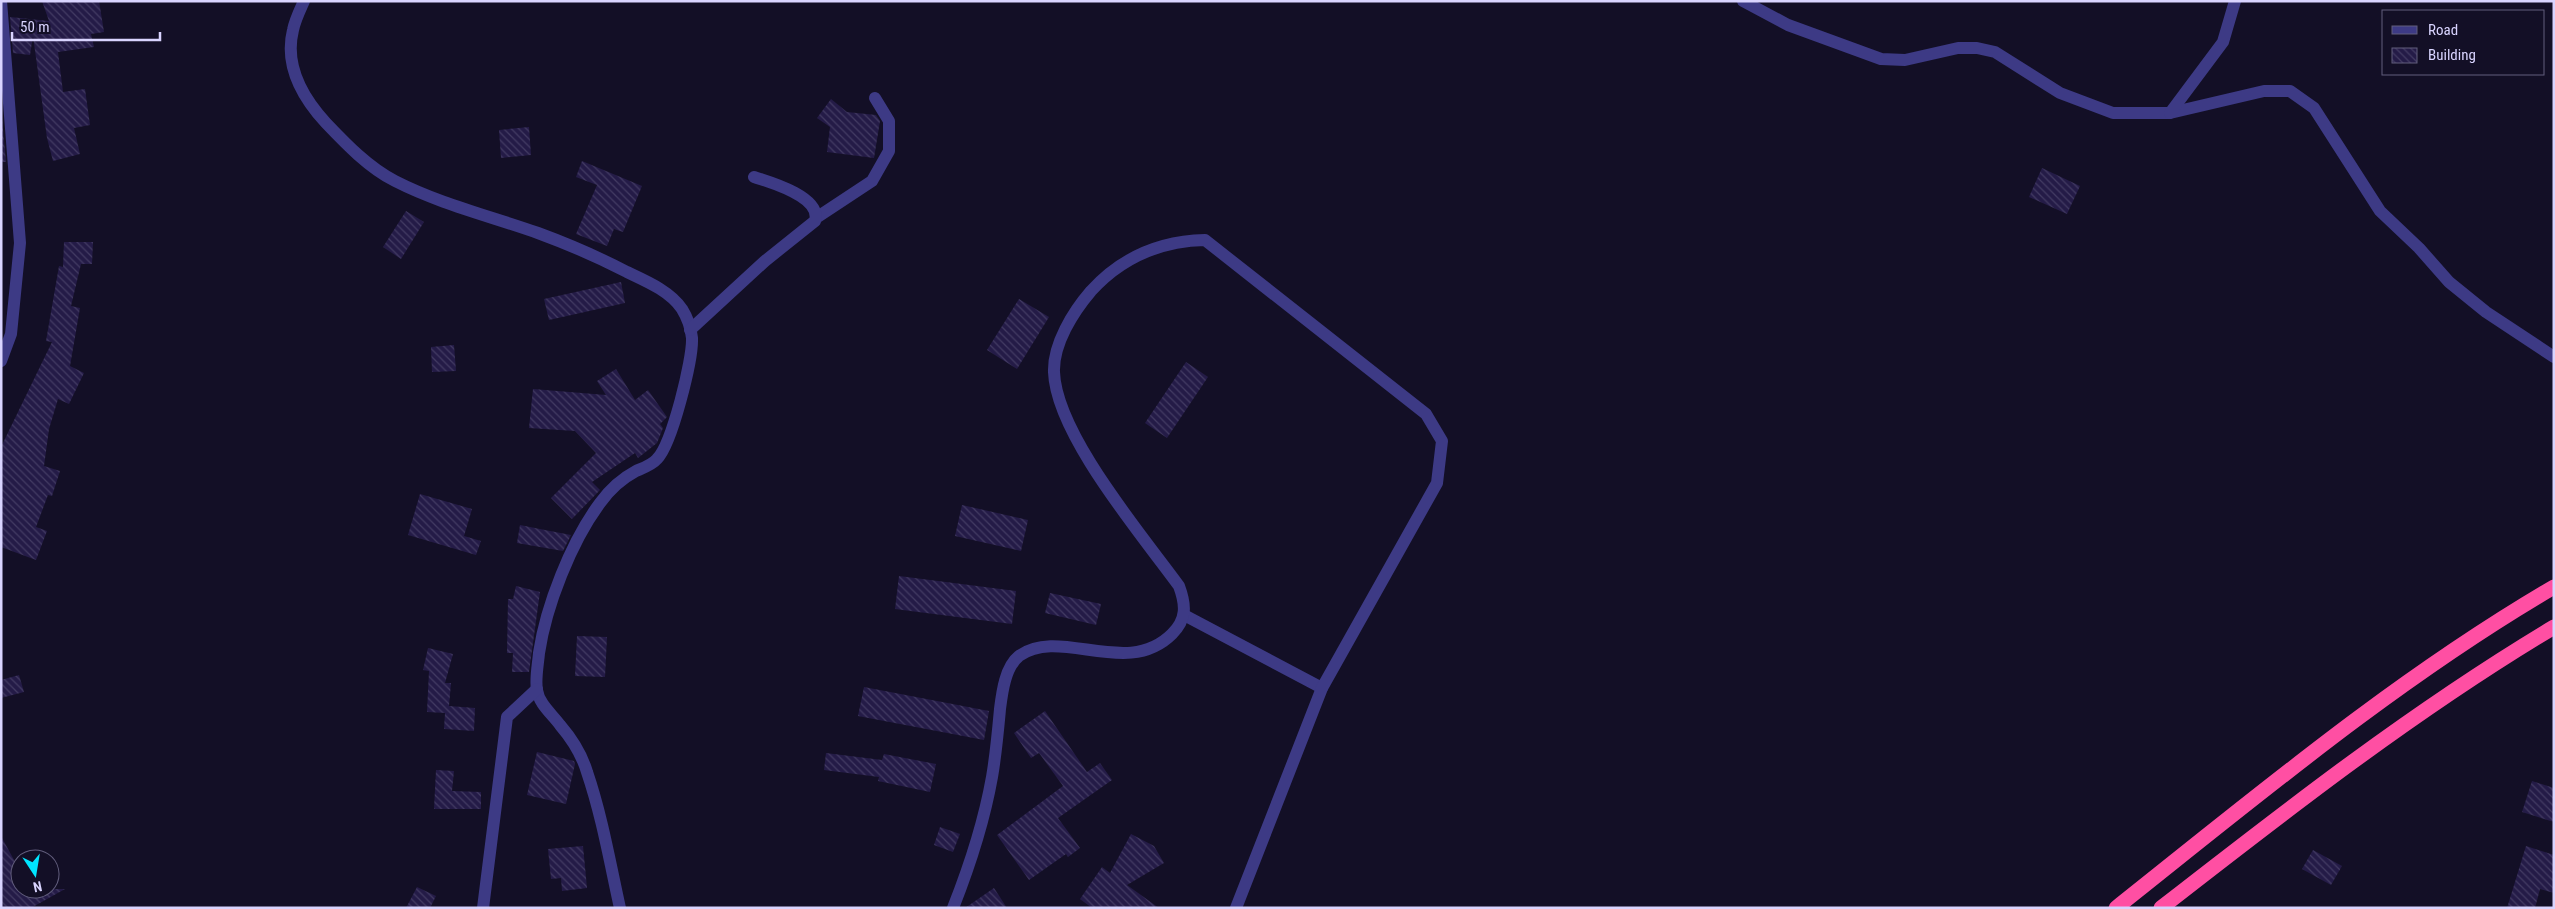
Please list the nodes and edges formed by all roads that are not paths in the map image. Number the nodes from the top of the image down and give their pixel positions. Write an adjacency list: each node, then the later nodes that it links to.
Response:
1 (1, 1): 5 (street)
2 (304, 1): 10 (street)
3 (1743, 1): 7 (street)
4 (2235, 1): 7 (street)
5 (4, 94): 12 (street)
6 (875, 98): 9 (street)
7 (2170, 113): 11 (street)
8 (754, 177): 9 (street)
9 (816, 218): 10 (street)
10 (690, 330): 17 (street)
11 (2554, 357)
12 (1, 361)
13 (2554, 587): 22 (highway)
14 (1184, 615): 16 (street); 16 (street); 20 (street)
15 (2554, 627): 23 (highway)
16 (1322, 688): 21 (street)
17 (536, 689): 18 (street); 19 (street)
18 (483, 908)
19 (620, 908)
20 (953, 908)
21 (1236, 908)
22 (2116, 908)
23 (2161, 908)

